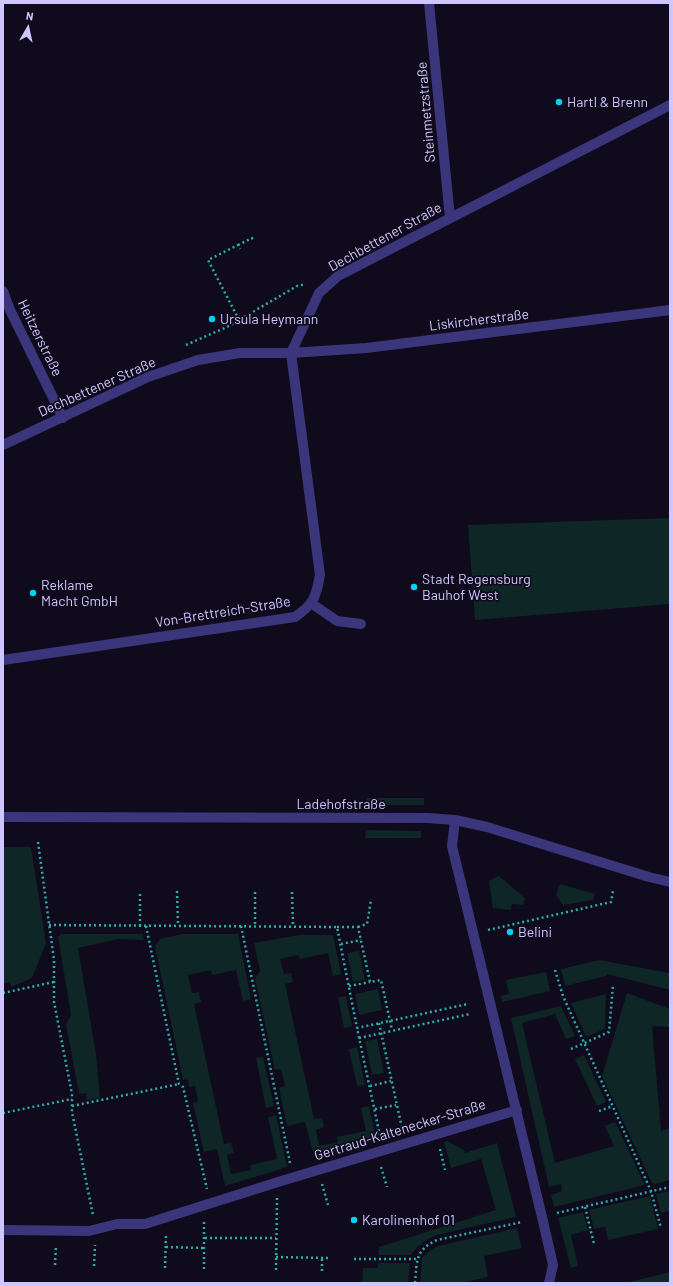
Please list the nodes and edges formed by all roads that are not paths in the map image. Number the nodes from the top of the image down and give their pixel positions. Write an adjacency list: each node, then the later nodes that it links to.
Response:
1 (429, 3): 3 (street, Steinmetzstraße)
2 (670, 105): 3 (street, Dechbettener Straße)
3 (450, 218): 6 (street, Dechbettener Straße)
4 (3, 291): 7 (street, Heitzerstraße)
5 (670, 310): 6 (street, Liskircherstraße)
6 (291, 353): 7 (street, Dechbettener Straße); 9 (street, Von-Brettreich-Straße)
7 (63, 418): 8 (street, Dechbettener Straße)
8 (3, 445)
9 (311, 603): 10 (street); 11 (street, Von-Brettreich-Straße)
10 (361, 624)
11 (3, 660)
12 (3, 817): 13 (street, Ladehofstraße)
13 (455, 820): 14 (street, Ladehofstraße); 15 (street)
14 (670, 882)
15 (517, 1110): 16 (street, Gertraud-Kaltenecker-Straße); 17 (street)
16 (3, 1230)
17 (549, 1283)

